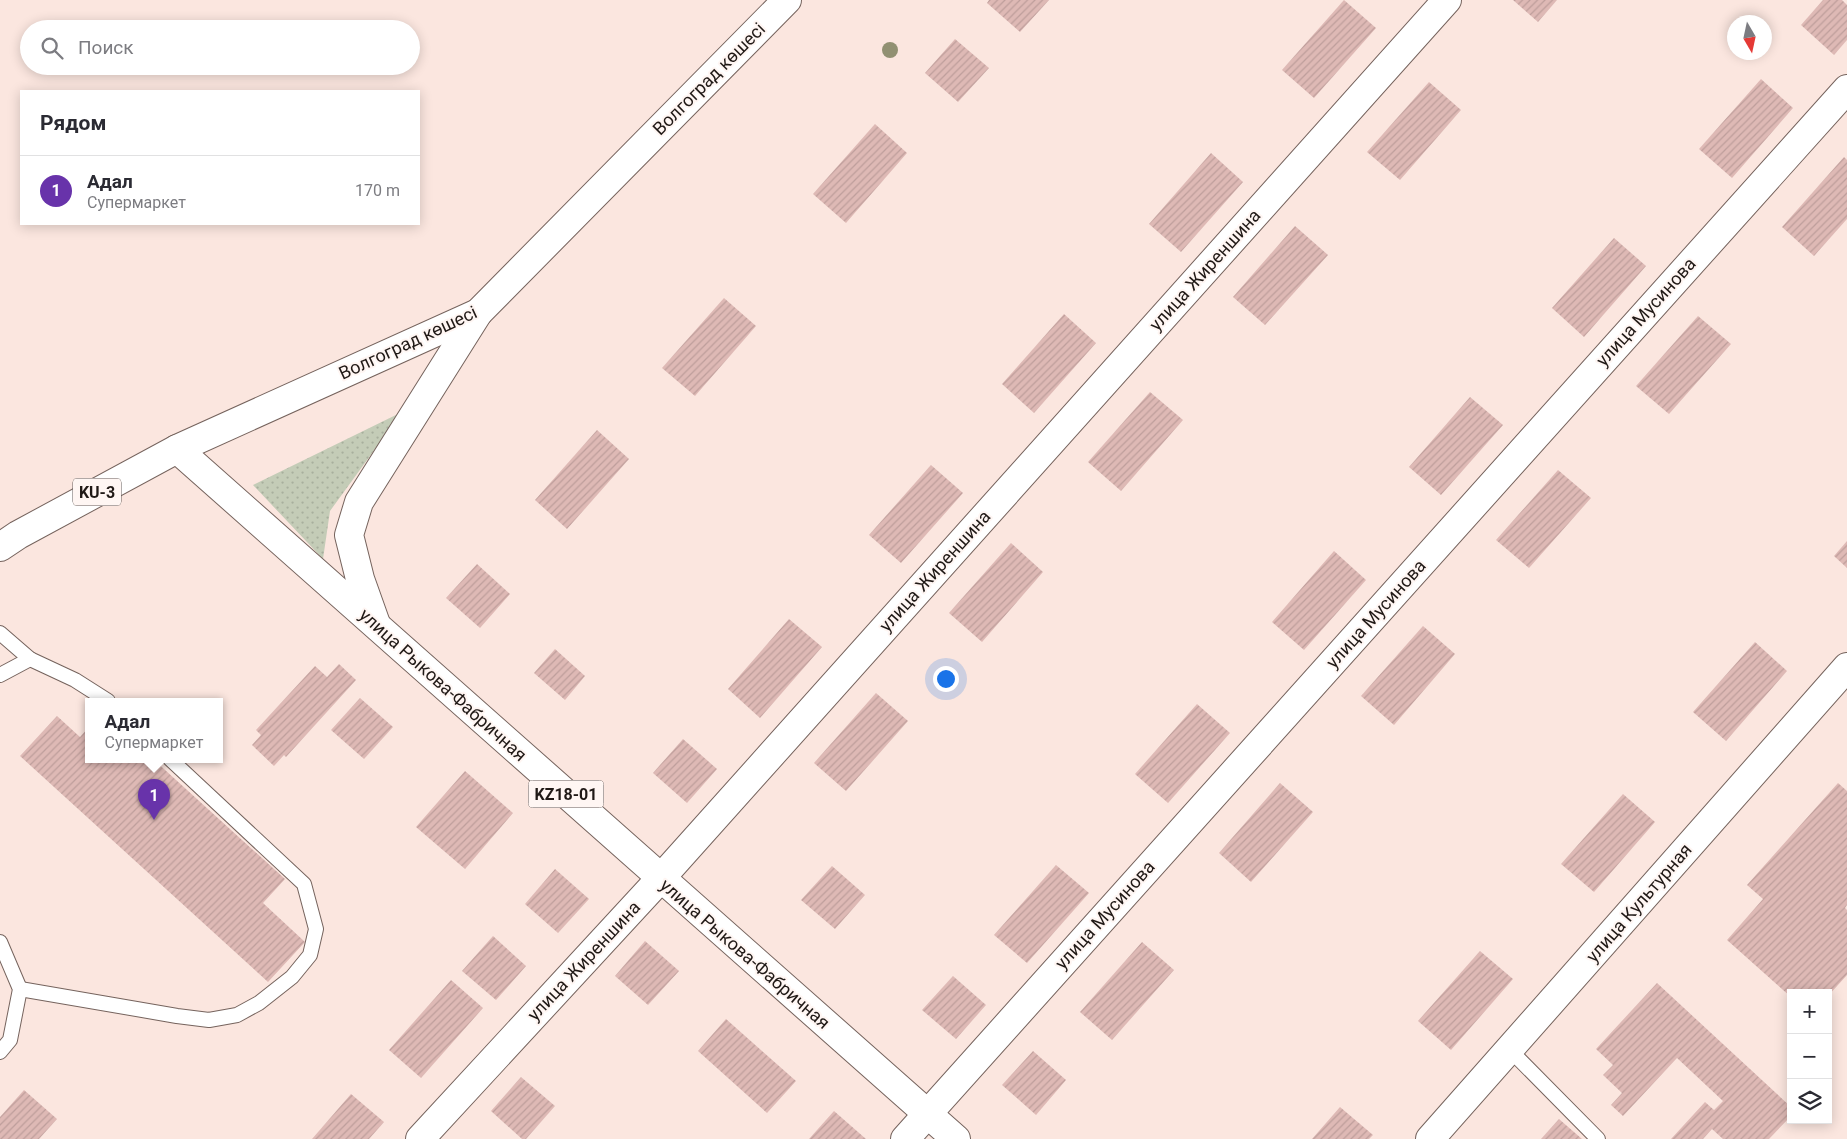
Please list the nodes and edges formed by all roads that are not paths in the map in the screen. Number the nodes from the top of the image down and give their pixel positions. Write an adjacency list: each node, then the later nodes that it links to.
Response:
1 (787, 0): 4 (street, Волгоград көшесі / KU-3)
2 (1447, 0): 14 (street, улица Жиреншина)
3 (1847, 89): 19 (street, улица Мусинова)
4 (478, 313): 5 (street, Волгоград көшесі / KU-3); 7 (street)
5 (177, 449): 6 (street, Волгоград көшесі / KU-3); 7 (street, улица Рыкова-Фабричная / KZ18-01)
6 (6, 540)
7 (376, 625): 14 (street, улица Рыкова-Фабричная / KZ18-01)
8 (0, 633): 9 (lane)
9 (30, 659): 11 (lane); 12 (lane)
10 (1847, 667): 17 (street, улица Культурная)
11 (0, 675)
12 (103, 698)
13 (174, 763): 16 (lane)
14 (660, 878): 19 (street, улица Рыкова-Фабричная / KZ18-01); 20 (street, улица Жиреншина)
15 (0, 942): 16 (lane)
16 (20, 989): 18 (lane)
17 (1510, 1050): 23 (street, улица Культурная); 24 (lane)
18 (0, 1052)
19 (926, 1114): 21 (street, улица Мусинова); 22 (street, улица Рыкова-Фабричная / KZ18-01)
20 (420, 1139)
21 (904, 1139)
22 (956, 1139)
23 (1430, 1139)
24 (1598, 1139)

